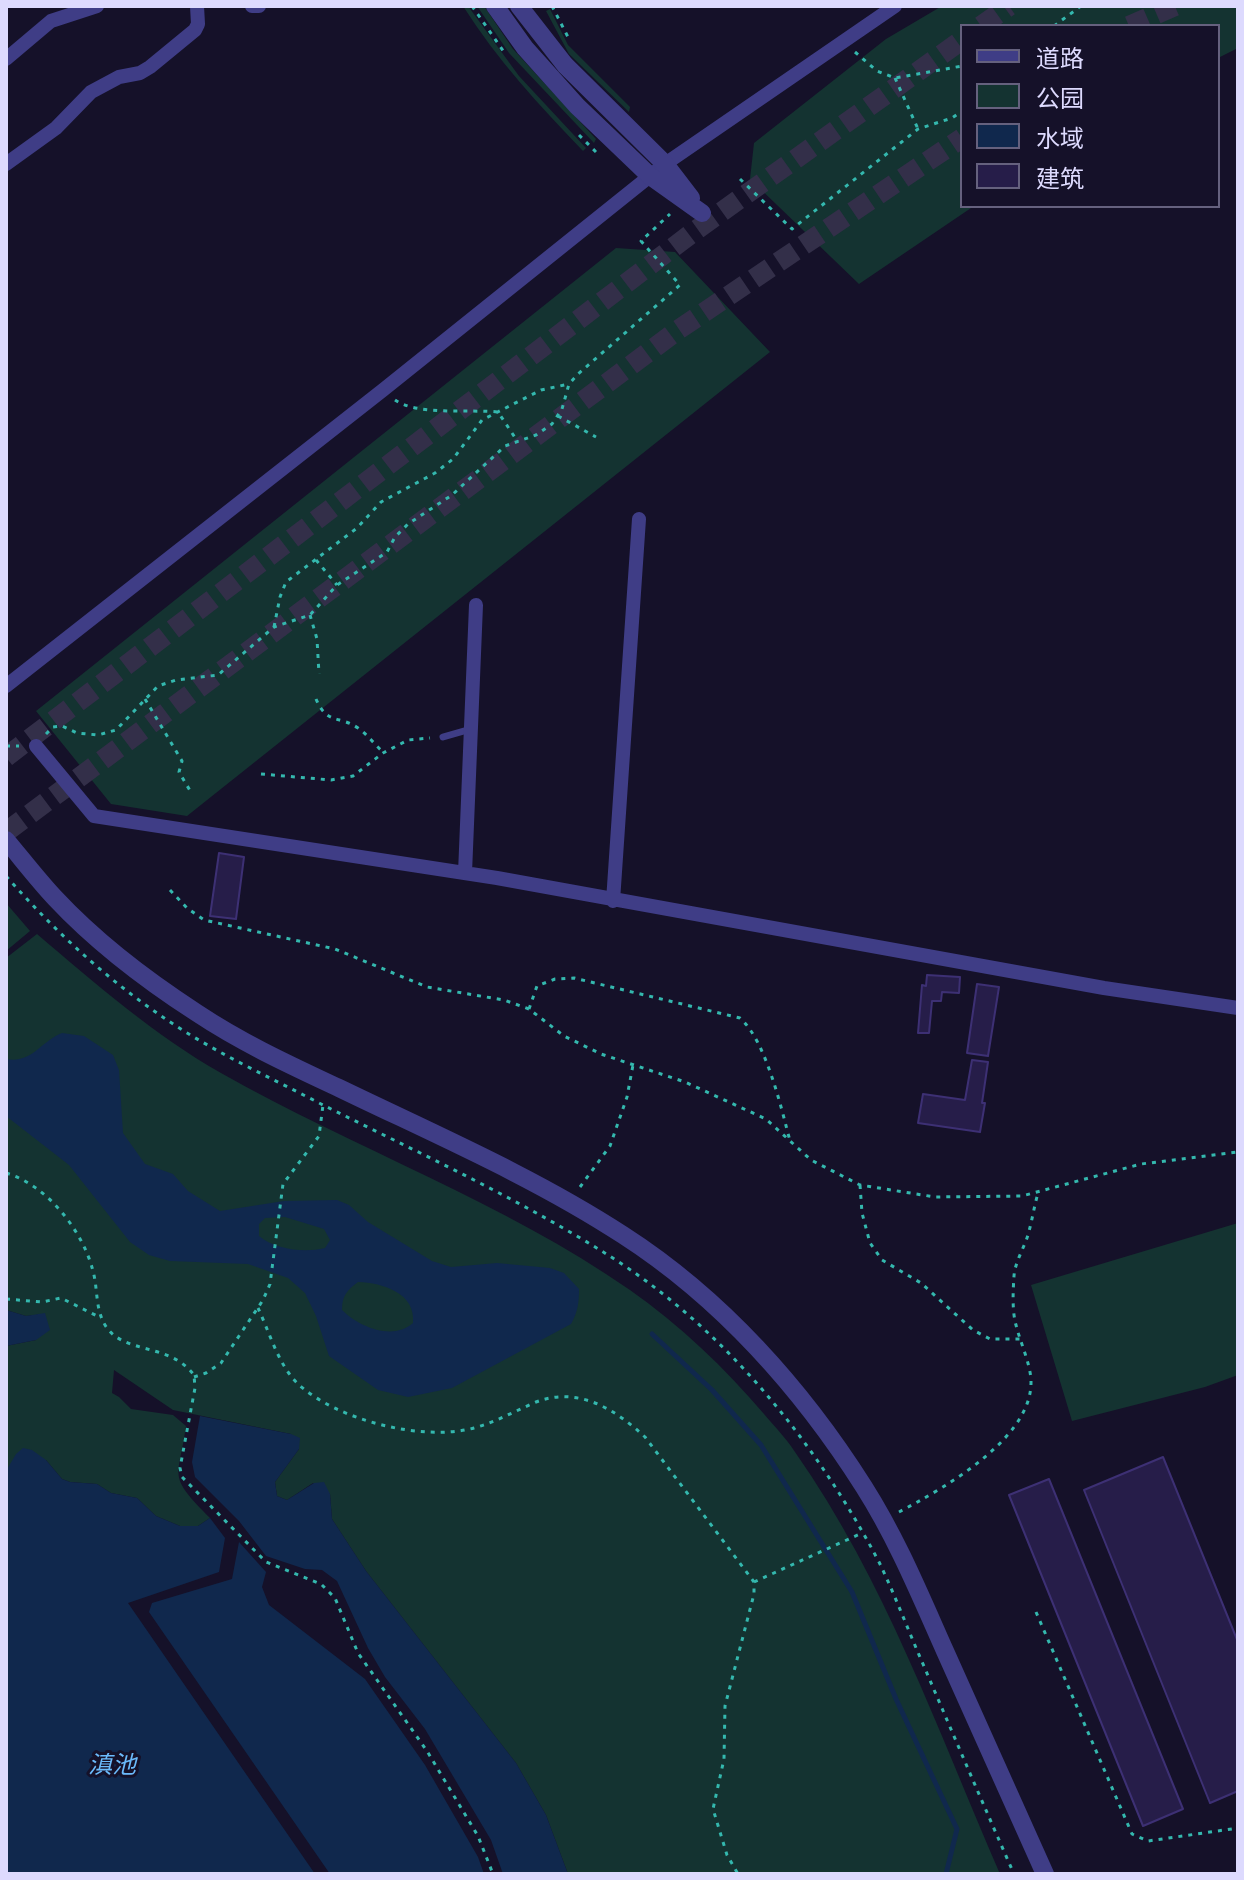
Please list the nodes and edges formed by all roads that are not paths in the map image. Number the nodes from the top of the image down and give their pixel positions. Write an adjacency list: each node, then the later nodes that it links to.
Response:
1 (97, 6): 8 (street)
2 (197, 6): 9 (street)
3 (252, 6): 4 (street)
4 (259, 6)
5 (495, 6): 11 (street)
6 (519, 6): 10 (street)
7 (895, 6): 10 (street)
8 (6, 59)
9 (6, 164)
10 (665, 164): 11 (street); 11 (street)
11 (650, 176): 14 (street)
12 (639, 519): 20 (street)
13 (476, 605): 15 (street)
14 (6, 686)
15 (471, 729): 16 (lane); 19 (street)
16 (443, 737)
17 (36, 746): 19 (street)
18 (6, 840): 22 (street)
19 (465, 873): 20 (street)
20 (613, 901): 21 (street)
21 (1238, 1008)
22 (1045, 1874)

